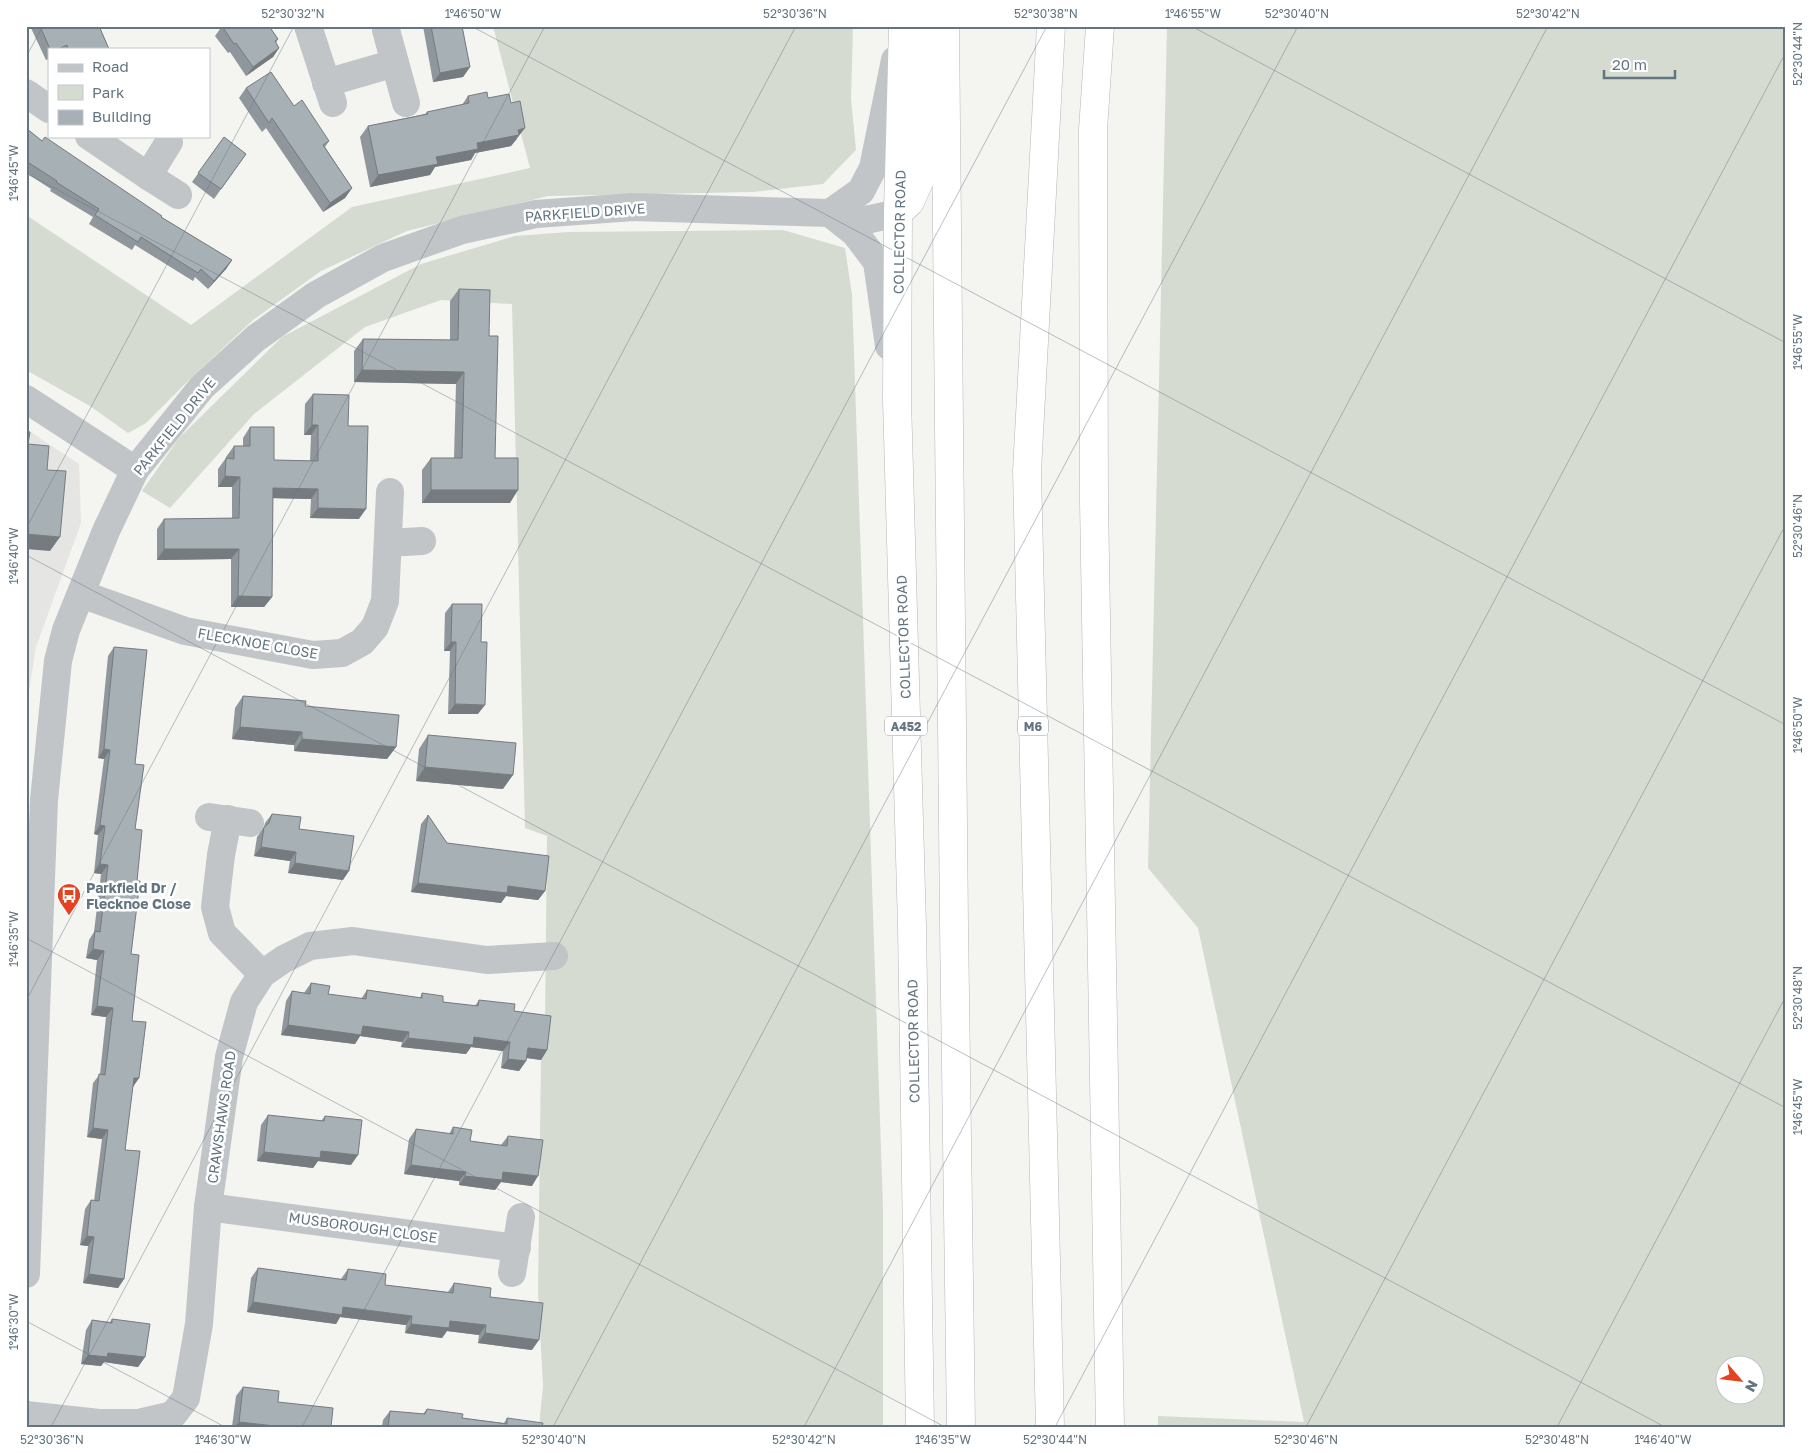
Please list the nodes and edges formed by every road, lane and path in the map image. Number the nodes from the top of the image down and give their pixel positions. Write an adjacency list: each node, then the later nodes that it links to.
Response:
1 (308, 26): 8 (street)
2 (902, 26): 16 (street); 17 (highway, COLLECTOR ROAD / A452)
3 (924, 26): 17 (highway)
4 (946, 26): 36 (highway)
5 (1051, 26): 37 (highway, M6)
6 (1100, 26): 38 (highway)
7 (386, 30): 8 (street)
8 (395, 63): 10 (street)
9 (26, 93): 11 (street)
10 (406, 103)
11 (48, 108)
12 (92, 138): 14 (street)
13 (169, 142): 14 (street)
14 (148, 176): 15 (street)
15 (178, 194)
16 (830, 213): 17 (street, PARKFIELD DRIVE); 19 (street); 20 (street, PARKFIELD DRIVE)
17 (898, 214): 19 (highway, COLLECTOR ROAD / A452)
18 (26, 399): 20 (street)
19 (897, 400): 35 (highway, COLLECTOR ROAD / A452)
20 (135, 470): 24 (street, PARKFIELD DRIVE)
21 (390, 492): 23 (street, FLECKNOE CLOSE)
22 (422, 541): 23 (street)
23 (388, 542): 24 (street, FLECKNOE CLOSE)
24 (81, 594): 25 (street, PARKFIELD DRIVE)
25 (35, 798): 29 (street, PARKFIELD DRIVE)
26 (229, 820): 28 (street)
27 (554, 956): 28 (street, CRAWSHAWS ROAD)
28 (262, 974): 30 (street, CRAWSHAWS ROAD)
29 (29, 1144): 32 (street, PARKFIELD DRIVE)
30 (208, 1207): 31 (street, MUSBOROUGH CLOSE); 34 (street, CRAWSHAWS ROAD)
31 (521, 1217)
32 (26, 1274)
33 (26, 1415): 34 (street, CRAWSHAWS ROAD)
34 (178, 1421)
35 (920, 1427)
36 (961, 1427)
37 (1050, 1427)
38 (1110, 1427)

